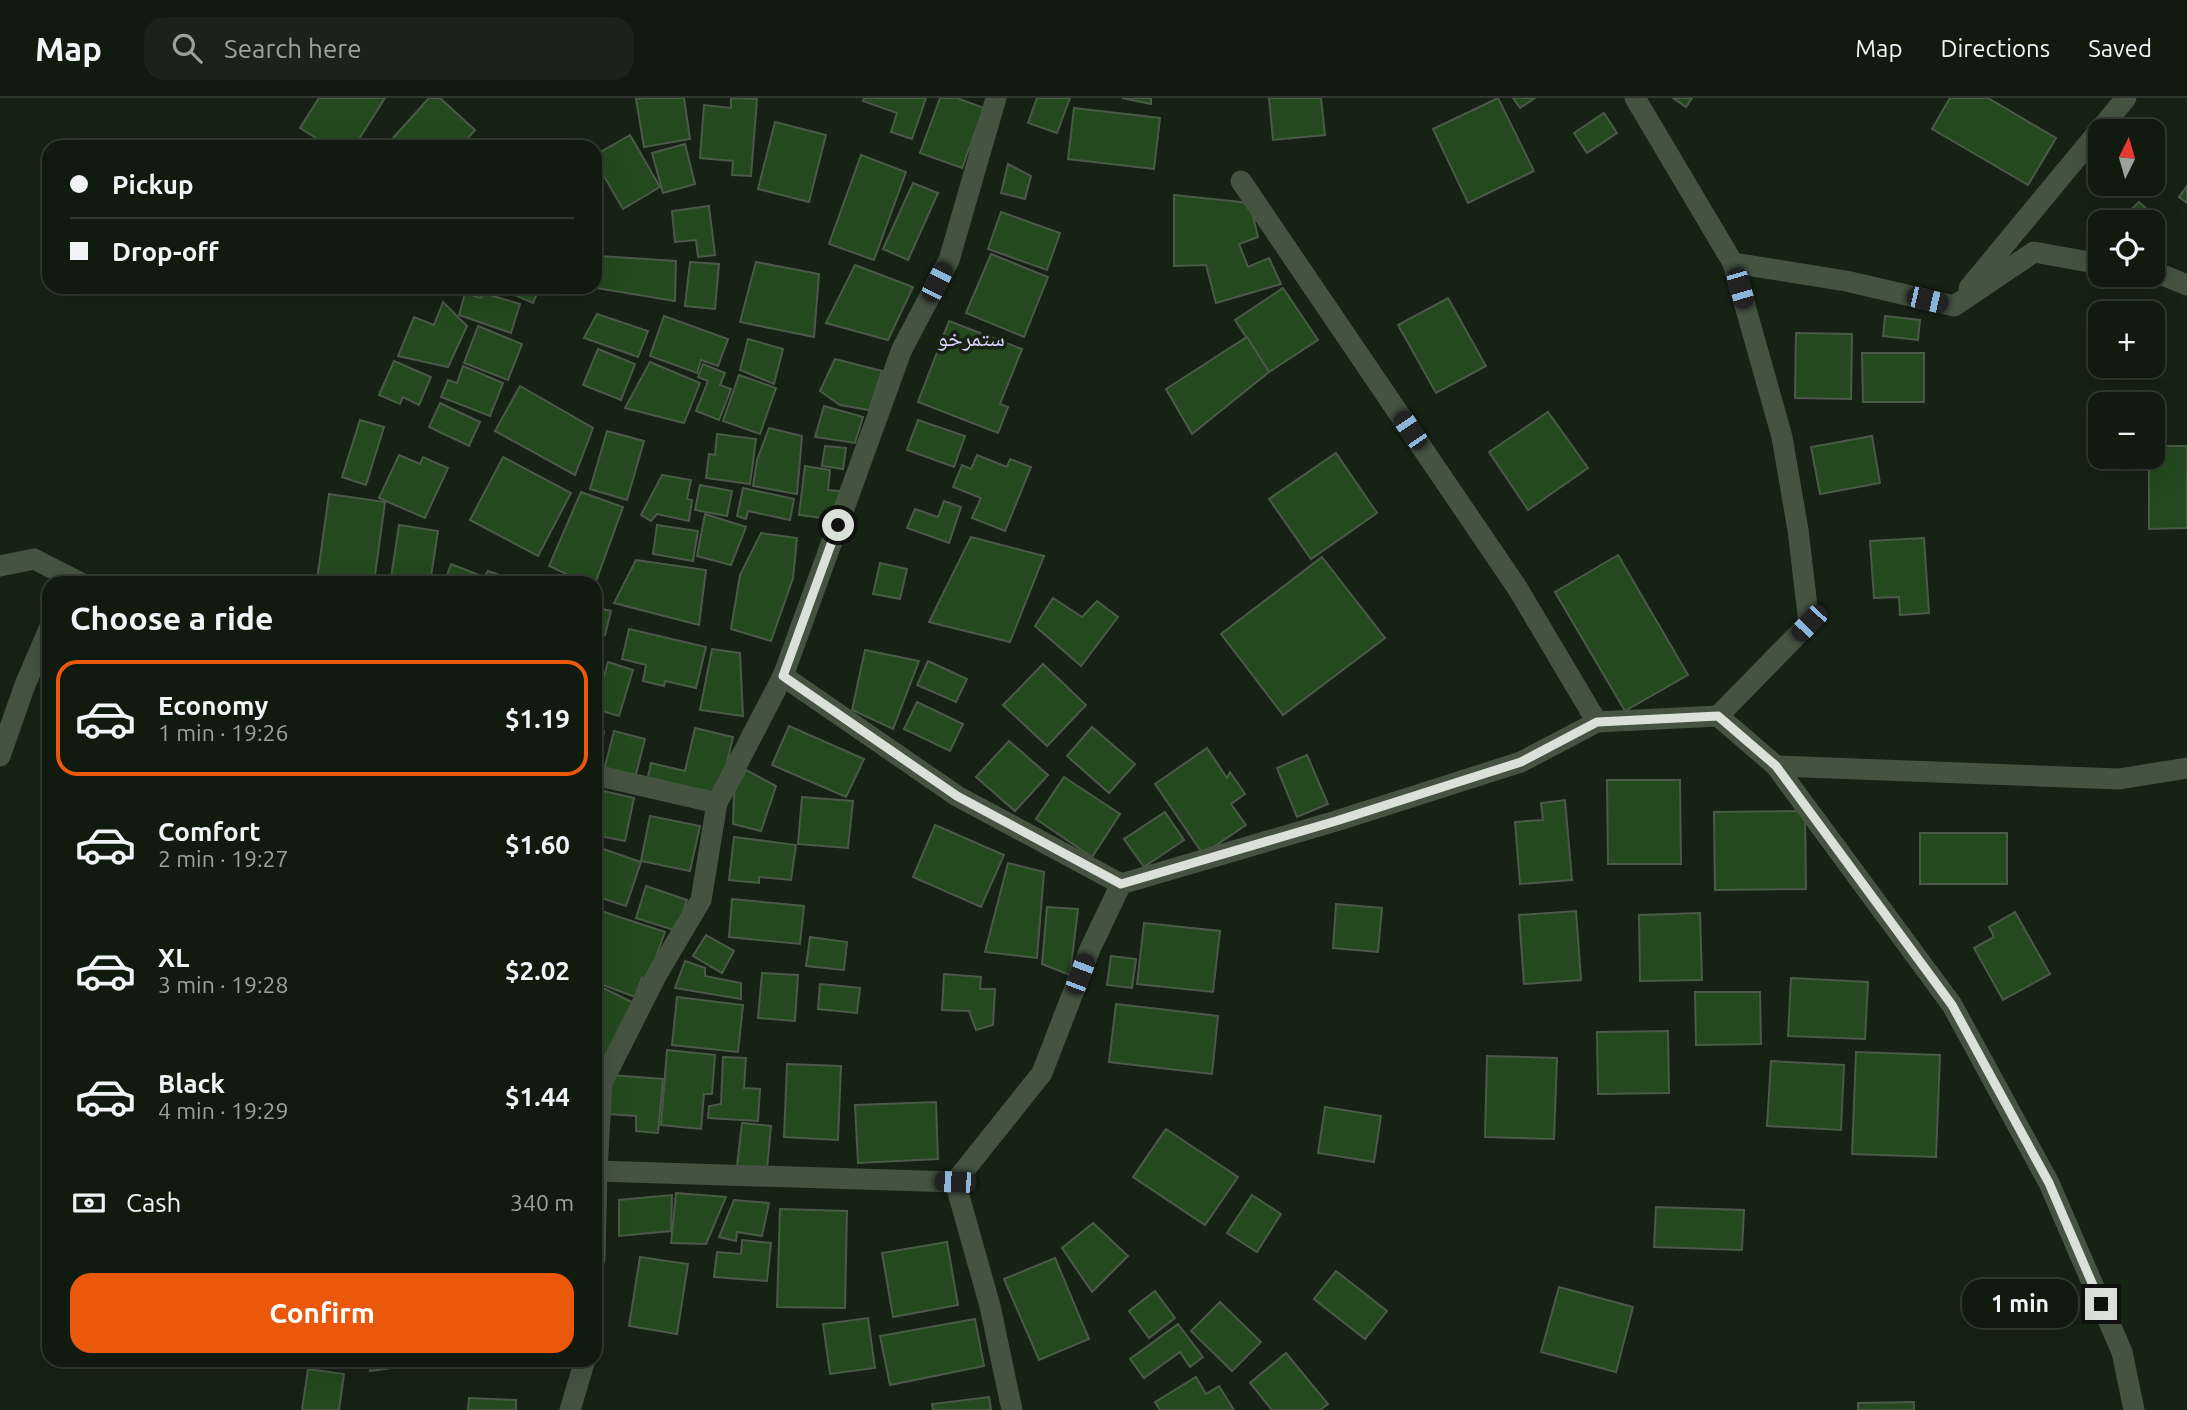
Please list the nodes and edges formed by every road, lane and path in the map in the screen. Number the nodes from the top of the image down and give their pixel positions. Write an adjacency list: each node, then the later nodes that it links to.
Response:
1 (996, 98): 13 (street)
2 (1634, 98): 6 (street)
3 (2126, 98): 9 (street)
4 (1241, 181): 15 (street)
5 (2088, 262): 9 (street)
6 (1734, 263): 9 (street); 14 (street)
7 (2165, 276): 8 (street)
8 (2187, 285)
9 (1954, 306)
10 (0, 566): 11 (street)
11 (67, 576)
12 (42, 645): 16 (street)
13 (783, 676): 20 (street); 21 (street)
14 (1718, 716): 15 (street); 17 (street)
15 (1597, 722): 21 (street)
16 (0, 756)
17 (1776, 766): 18 (street); 28 (street)
18 (2187, 768)
19 (602, 777): 20 (street)
20 (717, 803): 22 (street)
21 (1121, 884): 24 (street)
22 (602, 1083)
23 (602, 1171): 24 (street)
24 (955, 1182): 27 (street)
25 (583, 1367): 26 (street)
26 (570, 1410)
27 (1012, 1410)
28 (2134, 1410)

